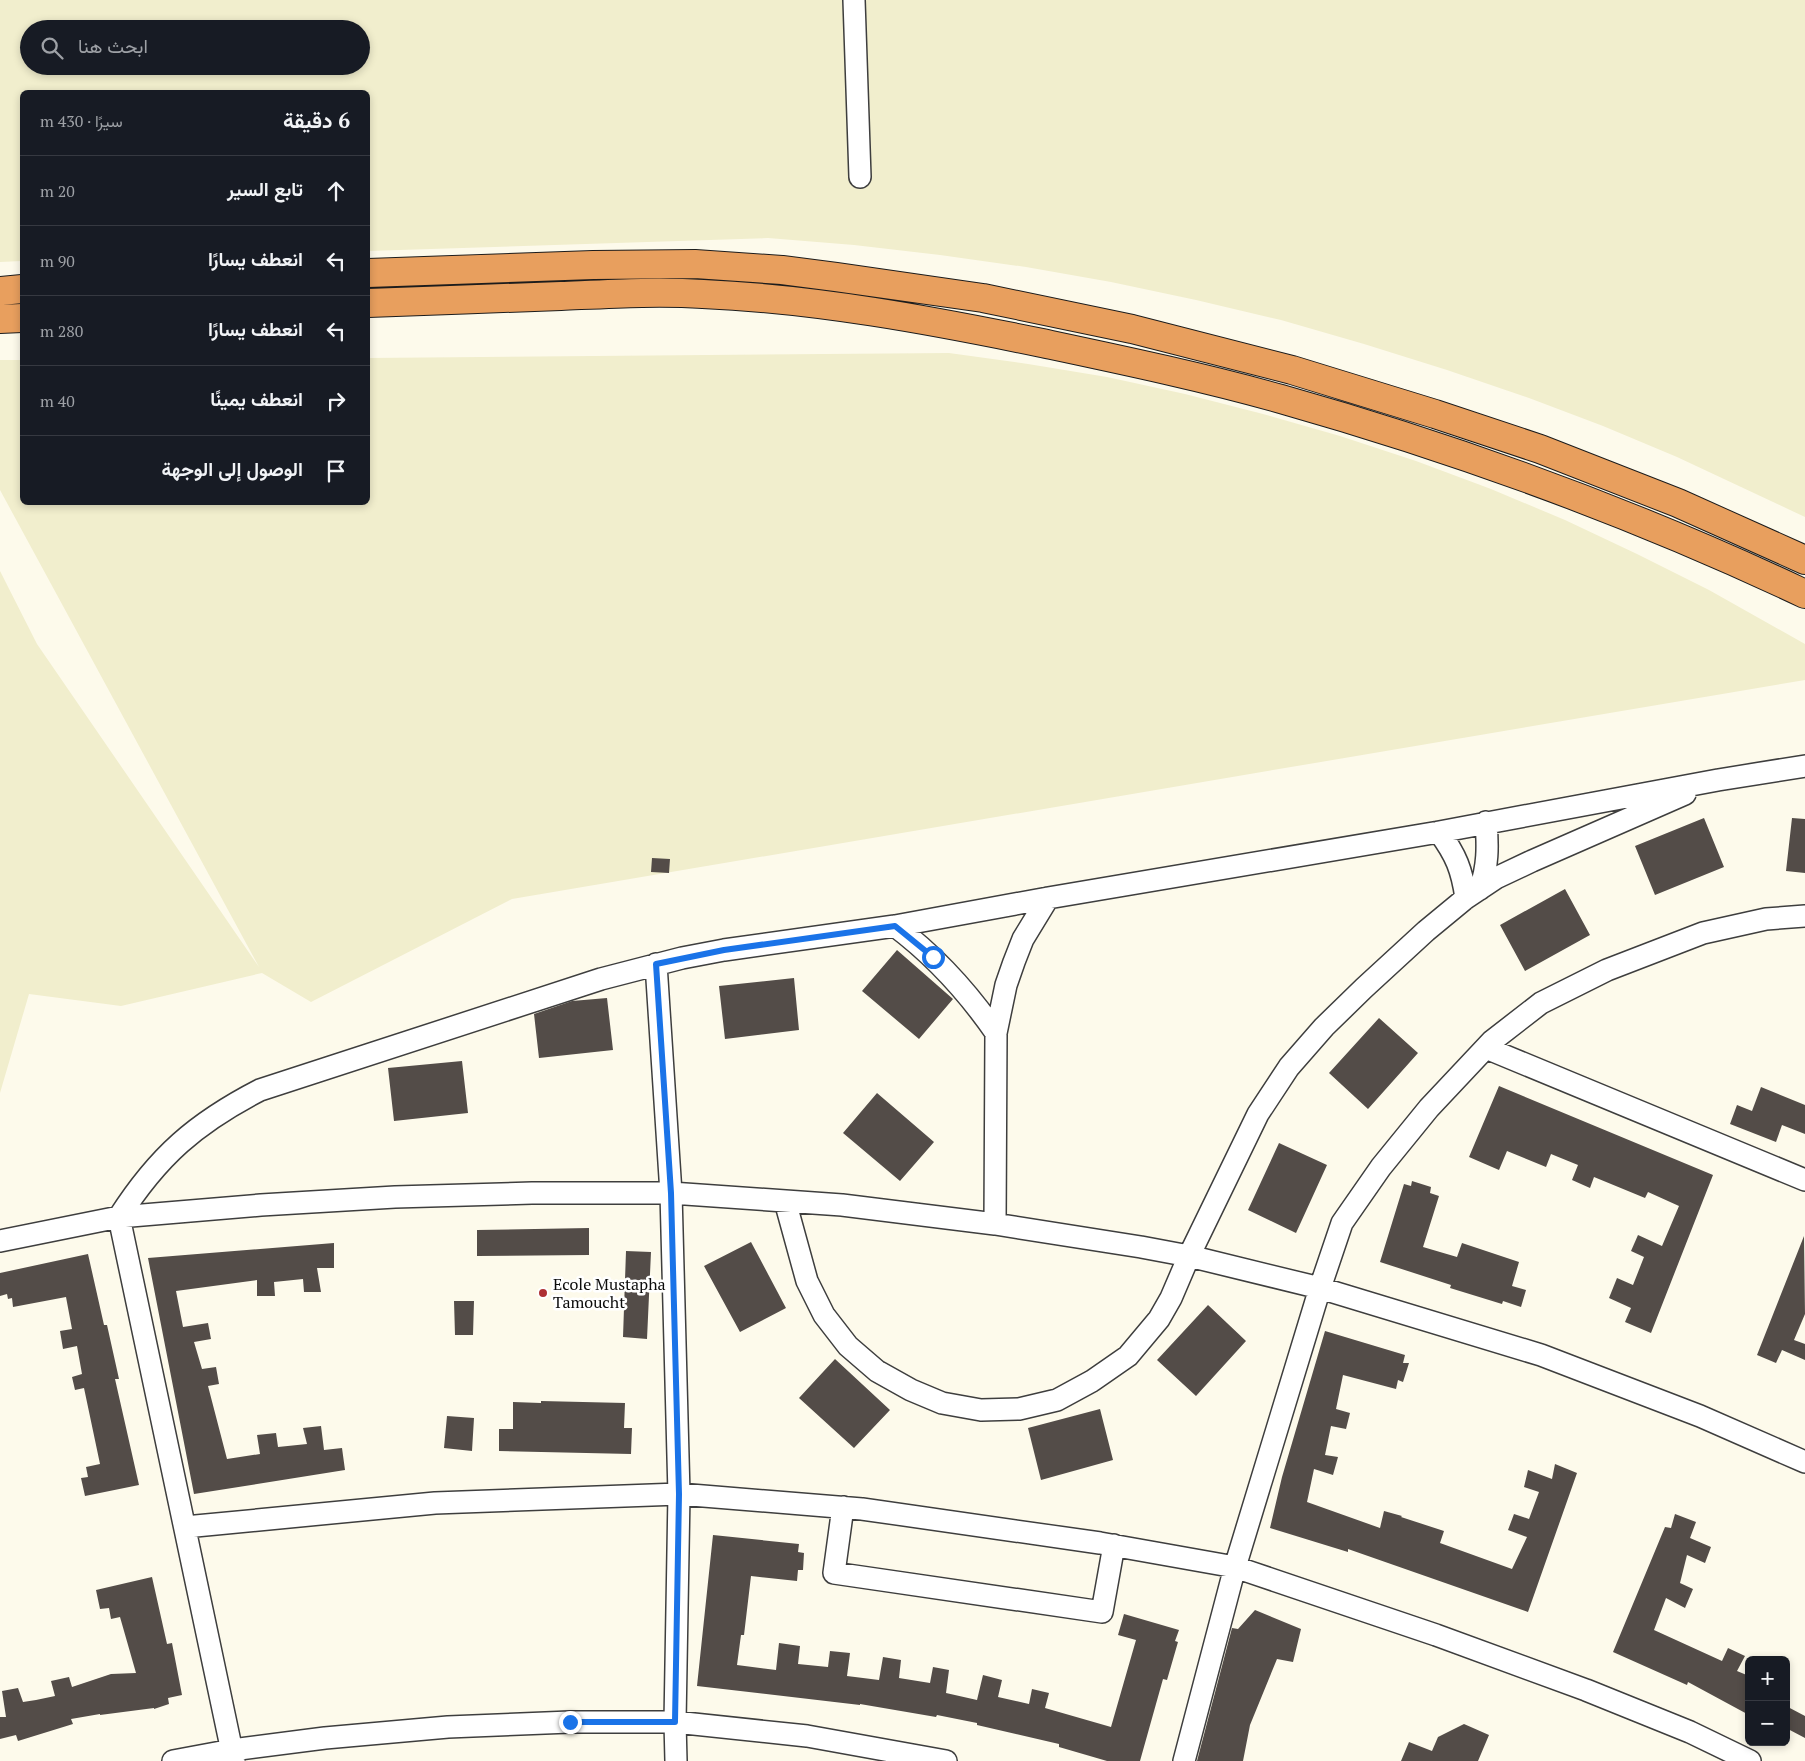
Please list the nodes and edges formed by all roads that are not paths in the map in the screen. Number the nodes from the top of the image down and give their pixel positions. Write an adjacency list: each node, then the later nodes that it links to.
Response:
1 (854, 0): 2 (street)
2 (860, 177)
3 (370, 273): 9 (highway)
4 (20, 289): 5 (highway)
5 (0, 291)
6 (370, 303): 10 (highway)
7 (20, 318): 8 (highway)
8 (0, 320)
9 (1805, 560)
10 (1805, 594)
11 (1805, 766): 12 (street)
12 (1718, 780): 13 (street); 15 (street)
13 (1486, 822): 14 (street); 15 (street)
14 (1439, 832): 15 (street); 16 (street)
15 (1473, 894): 28 (street)
16 (1048, 898): 18 (street); 20 (street)
17 (1805, 916): 21 (street)
18 (895, 926): 19 (street); 20 (street)
19 (656, 964): 23 (street); 25 (street)
20 (996, 1033): 26 (street)
21 (1486, 1048): 22 (street); 29 (street)
22 (1805, 1180)
23 (671, 1193): 24 (street); 25 (street); 31 (street)
24 (785, 1201): 26 (street); 28 (street)
25 (119, 1217): 27 (street); 33 (street)
26 (995, 1224): 28 (street)
27 (0, 1241)
28 (1189, 1256): 29 (street)
29 (1320, 1288): 30 (street); 35 (street)
30 (1805, 1462)
31 (679, 1494): 32 (street); 33 (street); 36 (street)
32 (843, 1507): 34 (street); 34 (street)
33 (185, 1527): 37 (street)
34 (1114, 1545): 35 (street)
35 (1235, 1567): 41 (street); 42 (street)
36 (675, 1722): 37 (street); 39 (street); 40 (street)
37 (233, 1756): 38 (street)
38 (174, 1761)
39 (676, 1761)
40 (946, 1761)
41 (1184, 1761)
42 (1750, 1761)

